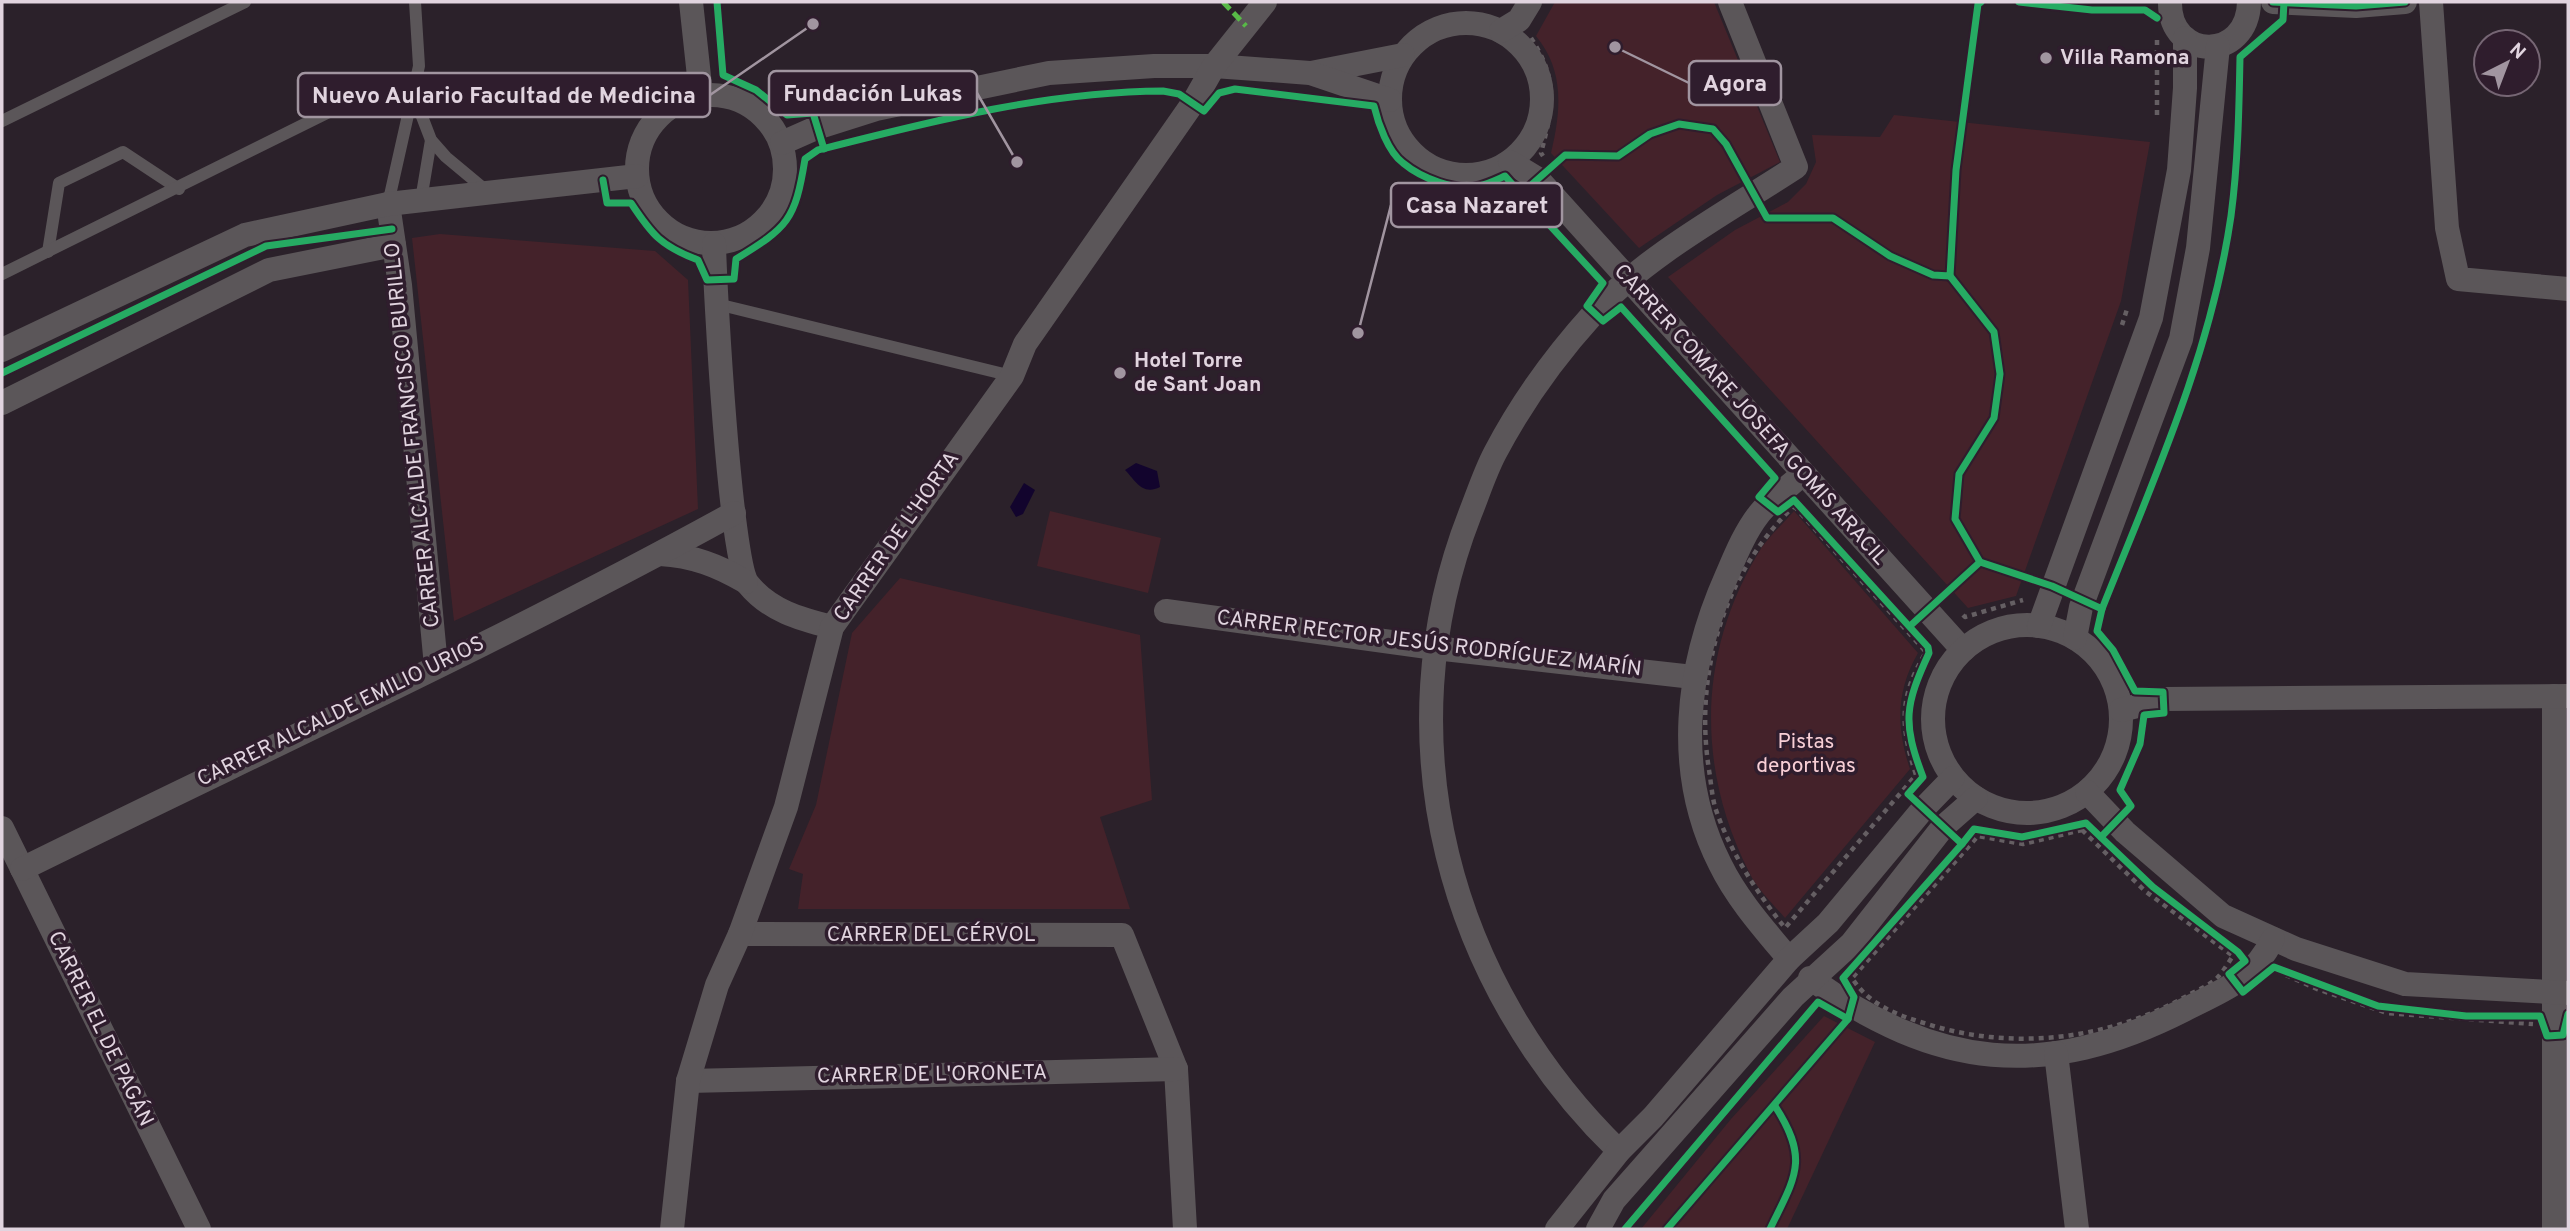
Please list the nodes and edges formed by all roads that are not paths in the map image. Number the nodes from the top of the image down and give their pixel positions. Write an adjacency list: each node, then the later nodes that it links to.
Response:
1 (246, 2): 20 (lane)
2 (415, 2): 17 (lane)
3 (691, 2): 18 (street)
4 (1265, 2): 15 (street, CARRER DE L'HORTA)
5 (1730, 2): 33 (street)
6 (2170, 2): 12 (street)
7 (2249, 2): 13 (street)
8 (2273, 2): 9 (street)
9 (2405, 2)
10 (2431, 2): 34 (street)
11 (1521, 24): 14 (street); 23 (street)
12 (2185, 38): 13 (street); 44 (street)
13 (2218, 46): 46 (street)
14 (1403, 55): 16 (street); 19 (street)
15 (1214, 66): 16 (street); 22 (street); 37 (street, CARRER DE L'HORTA)
16 (1310, 73): 19 (street)
17 (414, 93): 21 (lane); 25 (lane); 28 (lane)
18 (701, 95): 22 (street); 24 (street)
19 (1390, 100): 23 (street)
20 (2, 121)
21 (432, 140): 26 (lane); 27 (lane)
22 (782, 144): 29 (street)
23 (1518, 154): 33 (street, CARRER COMARE JOSEFA GOMIS ARACIL)
24 (637, 176): 26 (street); 29 (street)
25 (180, 189): 31 (lane); 31 (lane)
26 (489, 192): 27 (street)
27 (421, 200): 28 (street)
28 (388, 204): 30 (street, CARRER ALCALDE FRANCISCO BURILLO); 36 (street)
29 (714, 244): 35 (street)
30 (394, 245): 38 (street); 49 (street, CARRER ALCALDE FRANCISCO BURILLO)
31 (48, 252): 32 (lane)
32 (2, 274)
33 (1627, 279): 39 (street, CARRER COMARE JOSEFA GOMIS ARACIL); 47 (street)
34 (2568, 289)
35 (717, 304): 37 (lane); 40 (street)
36 (2, 350)
37 (1012, 376): 45 (street, CARRER DE L'HORTA)
38 (2, 402)
39 (1803, 474): 48 (street, CARRER COMARE JOSEFA GOMIS ARACIL); 50 (street)
40 (734, 513): 41 (street, CARRER ALCALDE EMILIO URIOS); 42 (street)
41 (660, 554): 42 (street); 49 (street, CARRER ALCALDE EMILIO URIOS)
42 (746, 582): 45 (street)
43 (1166, 611): 47 (street, CARRER RECTOR JESÚS RODRÍGUEZ MARÍN)
44 (2039, 626): 46 (street); 48 (street)
45 (832, 627): 58 (street, CARRER DE L'HORTA)
46 (2075, 638): 52 (street)
47 (1435, 648): 50 (street, CARRER RECTOR JESÚS RODRÍGUEZ MARÍN); 66 (street)
48 (1963, 650): 53 (street)
49 (436, 666): 57 (street, CARRER ALCALDE EMILIO URIOS)
50 (1693, 677): 60 (street)
51 (2561, 696): 52 (street); 62 (street)
52 (2121, 710): 54 (street)
53 (1953, 778): 55 (street); 60 (street)
54 (2087, 792): 55 (street); 59 (street)
55 (1976, 798): 61 (street)
56 (2, 828): 57 (street, CARRER EL DE PAGÁN)
57 (22, 869): 67 (street, CARRER EL DE PAGÁN)
58 (740, 934): 64 (street, CARRER DEL CÉRVOL); 65 (street, CARRER DE L'HORTA)
59 (2273, 939): 62 (street); 63 (street)
60 (1789, 959): 66 (street)
61 (1810, 978): 63 (street); 71 (street)
62 (2561, 993): 73 (street)
63 (2056, 1053): 72 (street)
64 (1176, 1069): 65 (street, CARRER DE L'ORONETA); 69 (street)
65 (688, 1081): 68 (street, CARRER DE L'HORTA)
66 (1619, 1151): 70 (street)
67 (199, 1229)
68 (672, 1229)
69 (1185, 1229)
70 (1557, 1229)
71 (1598, 1229)
72 (2077, 1229)
73 (2554, 1229)

